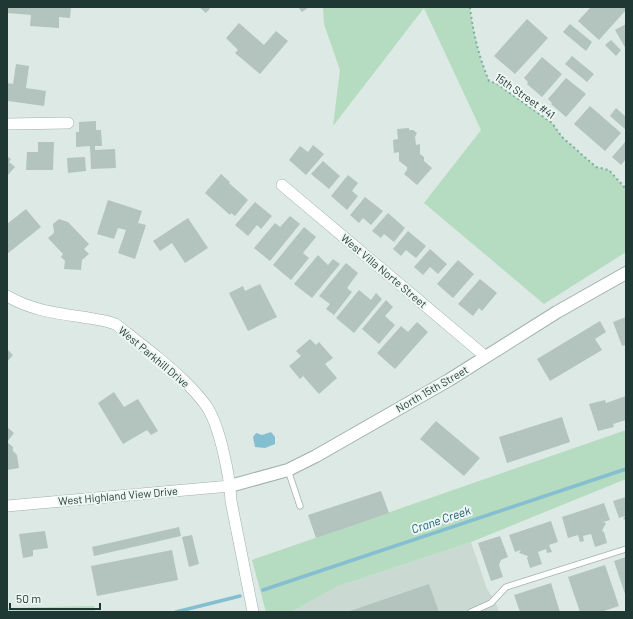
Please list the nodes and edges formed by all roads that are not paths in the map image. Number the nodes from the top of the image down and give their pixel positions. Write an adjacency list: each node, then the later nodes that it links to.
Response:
1 (68, 123): 2 (street)
2 (7, 124)
3 (282, 185): 6 (street, West Villa Norte Street)
4 (626, 273): 6 (street, North 15th Street)
5 (7, 296): 8 (street, West Parkhill Drive)
6 (486, 357): 7 (street, North 15th Street)
7 (288, 470): 8 (street, North 15th Street); 10 (lane)
8 (230, 486): 9 (street, West Highland View Drive); 12 (street, West Parkhill Drive)
9 (7, 506)
10 (300, 506)
11 (626, 549): 13 (lane)
12 (253, 612)
13 (471, 612)

